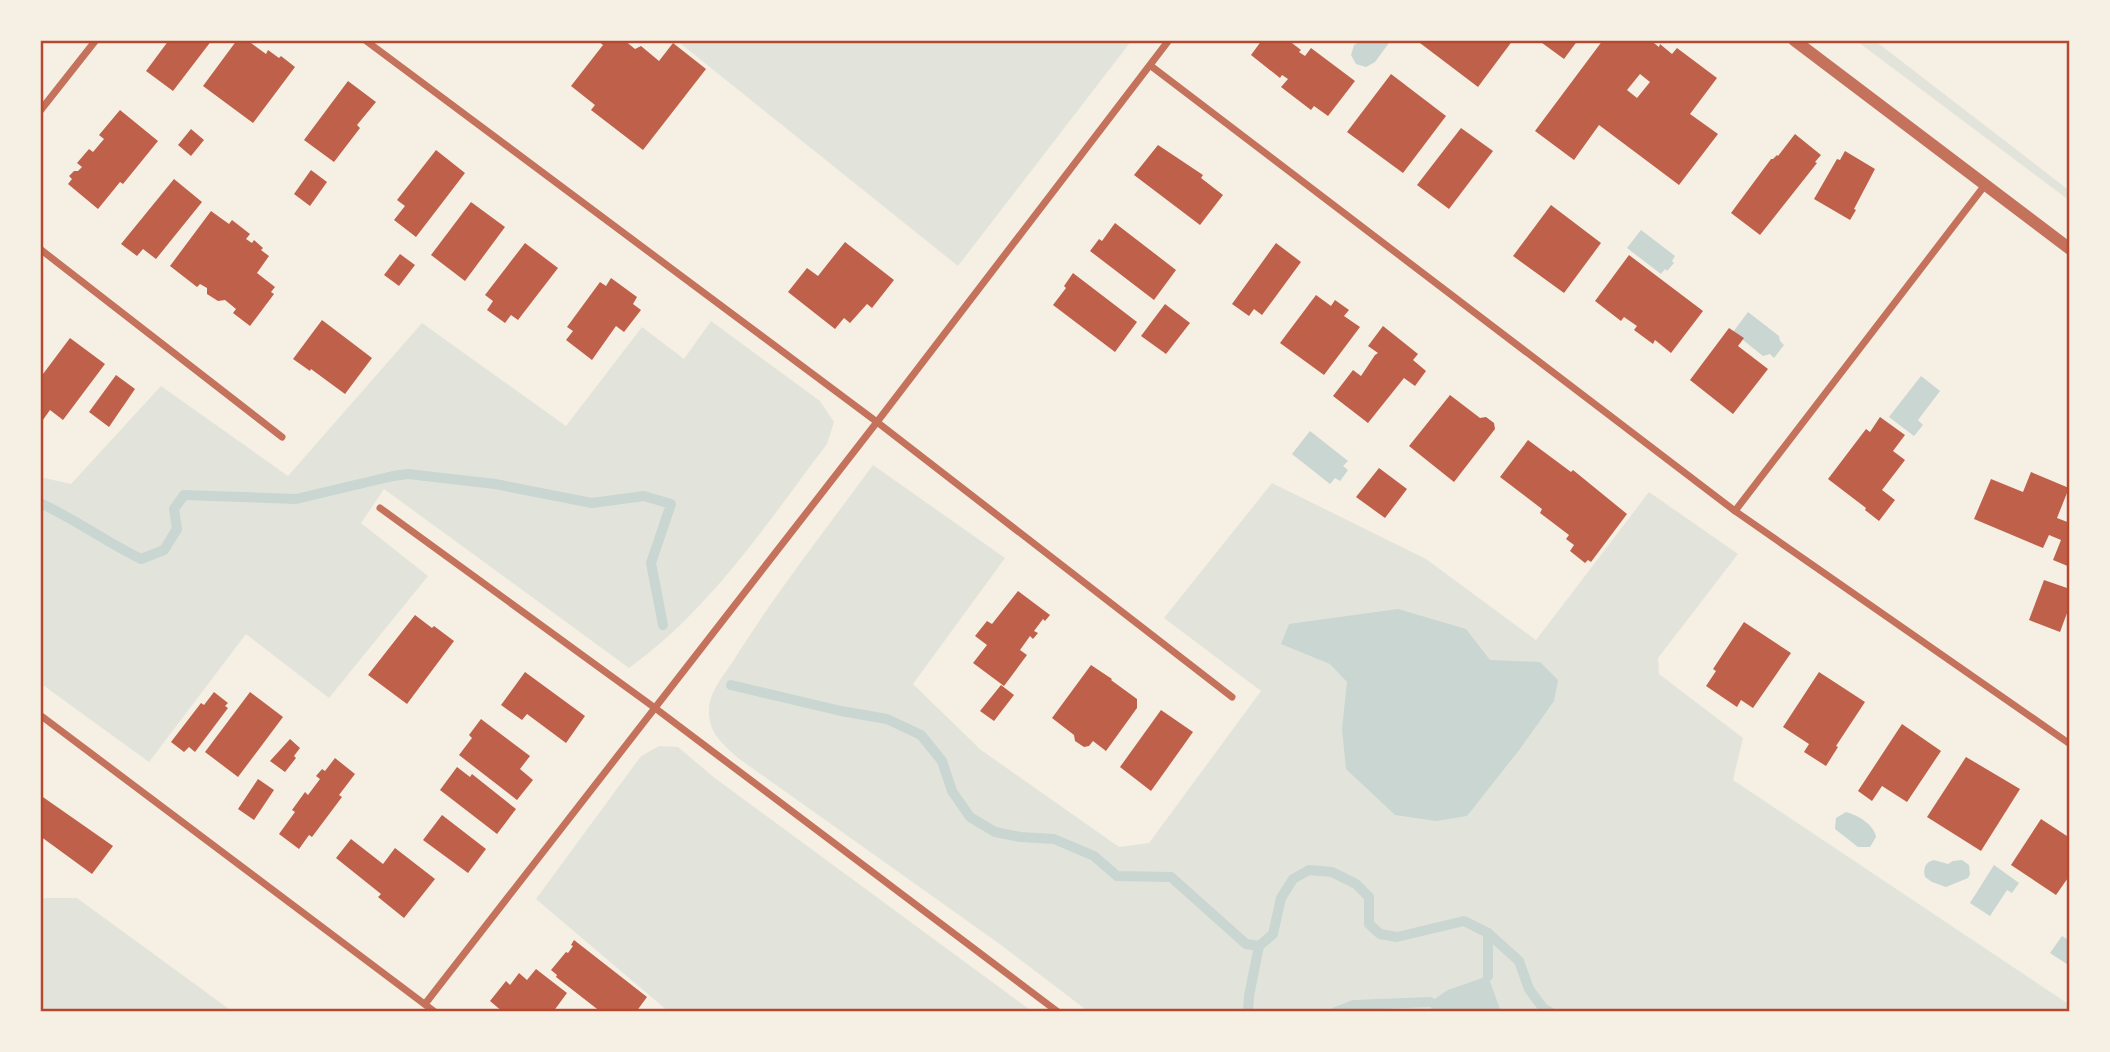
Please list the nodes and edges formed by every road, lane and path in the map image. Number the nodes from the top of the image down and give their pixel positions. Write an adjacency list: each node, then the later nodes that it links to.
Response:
1 (96, 40): 6 (street)
2 (365, 40): 10 (street)
3 (1169, 40): 5 (street)
4 (1794, 40): 7 (street)
5 (1151, 65): 10 (street); 13 (street)
6 (40, 111)
7 (1985, 185): 9 (street); 13 (street)
8 (40, 249): 11 (street)
9 (2070, 249)
10 (877, 422): 14 (street); 15 (street)
11 (282, 438)
12 (380, 508): 15 (street)
13 (1735, 510): 17 (street)
14 (1232, 696)
15 (655, 708): 18 (street); 20 (street)
16 (40, 715): 18 (street)
17 (2070, 744)
18 (425, 1004): 19 (street)
19 (435, 1012)
20 (1058, 1012)

